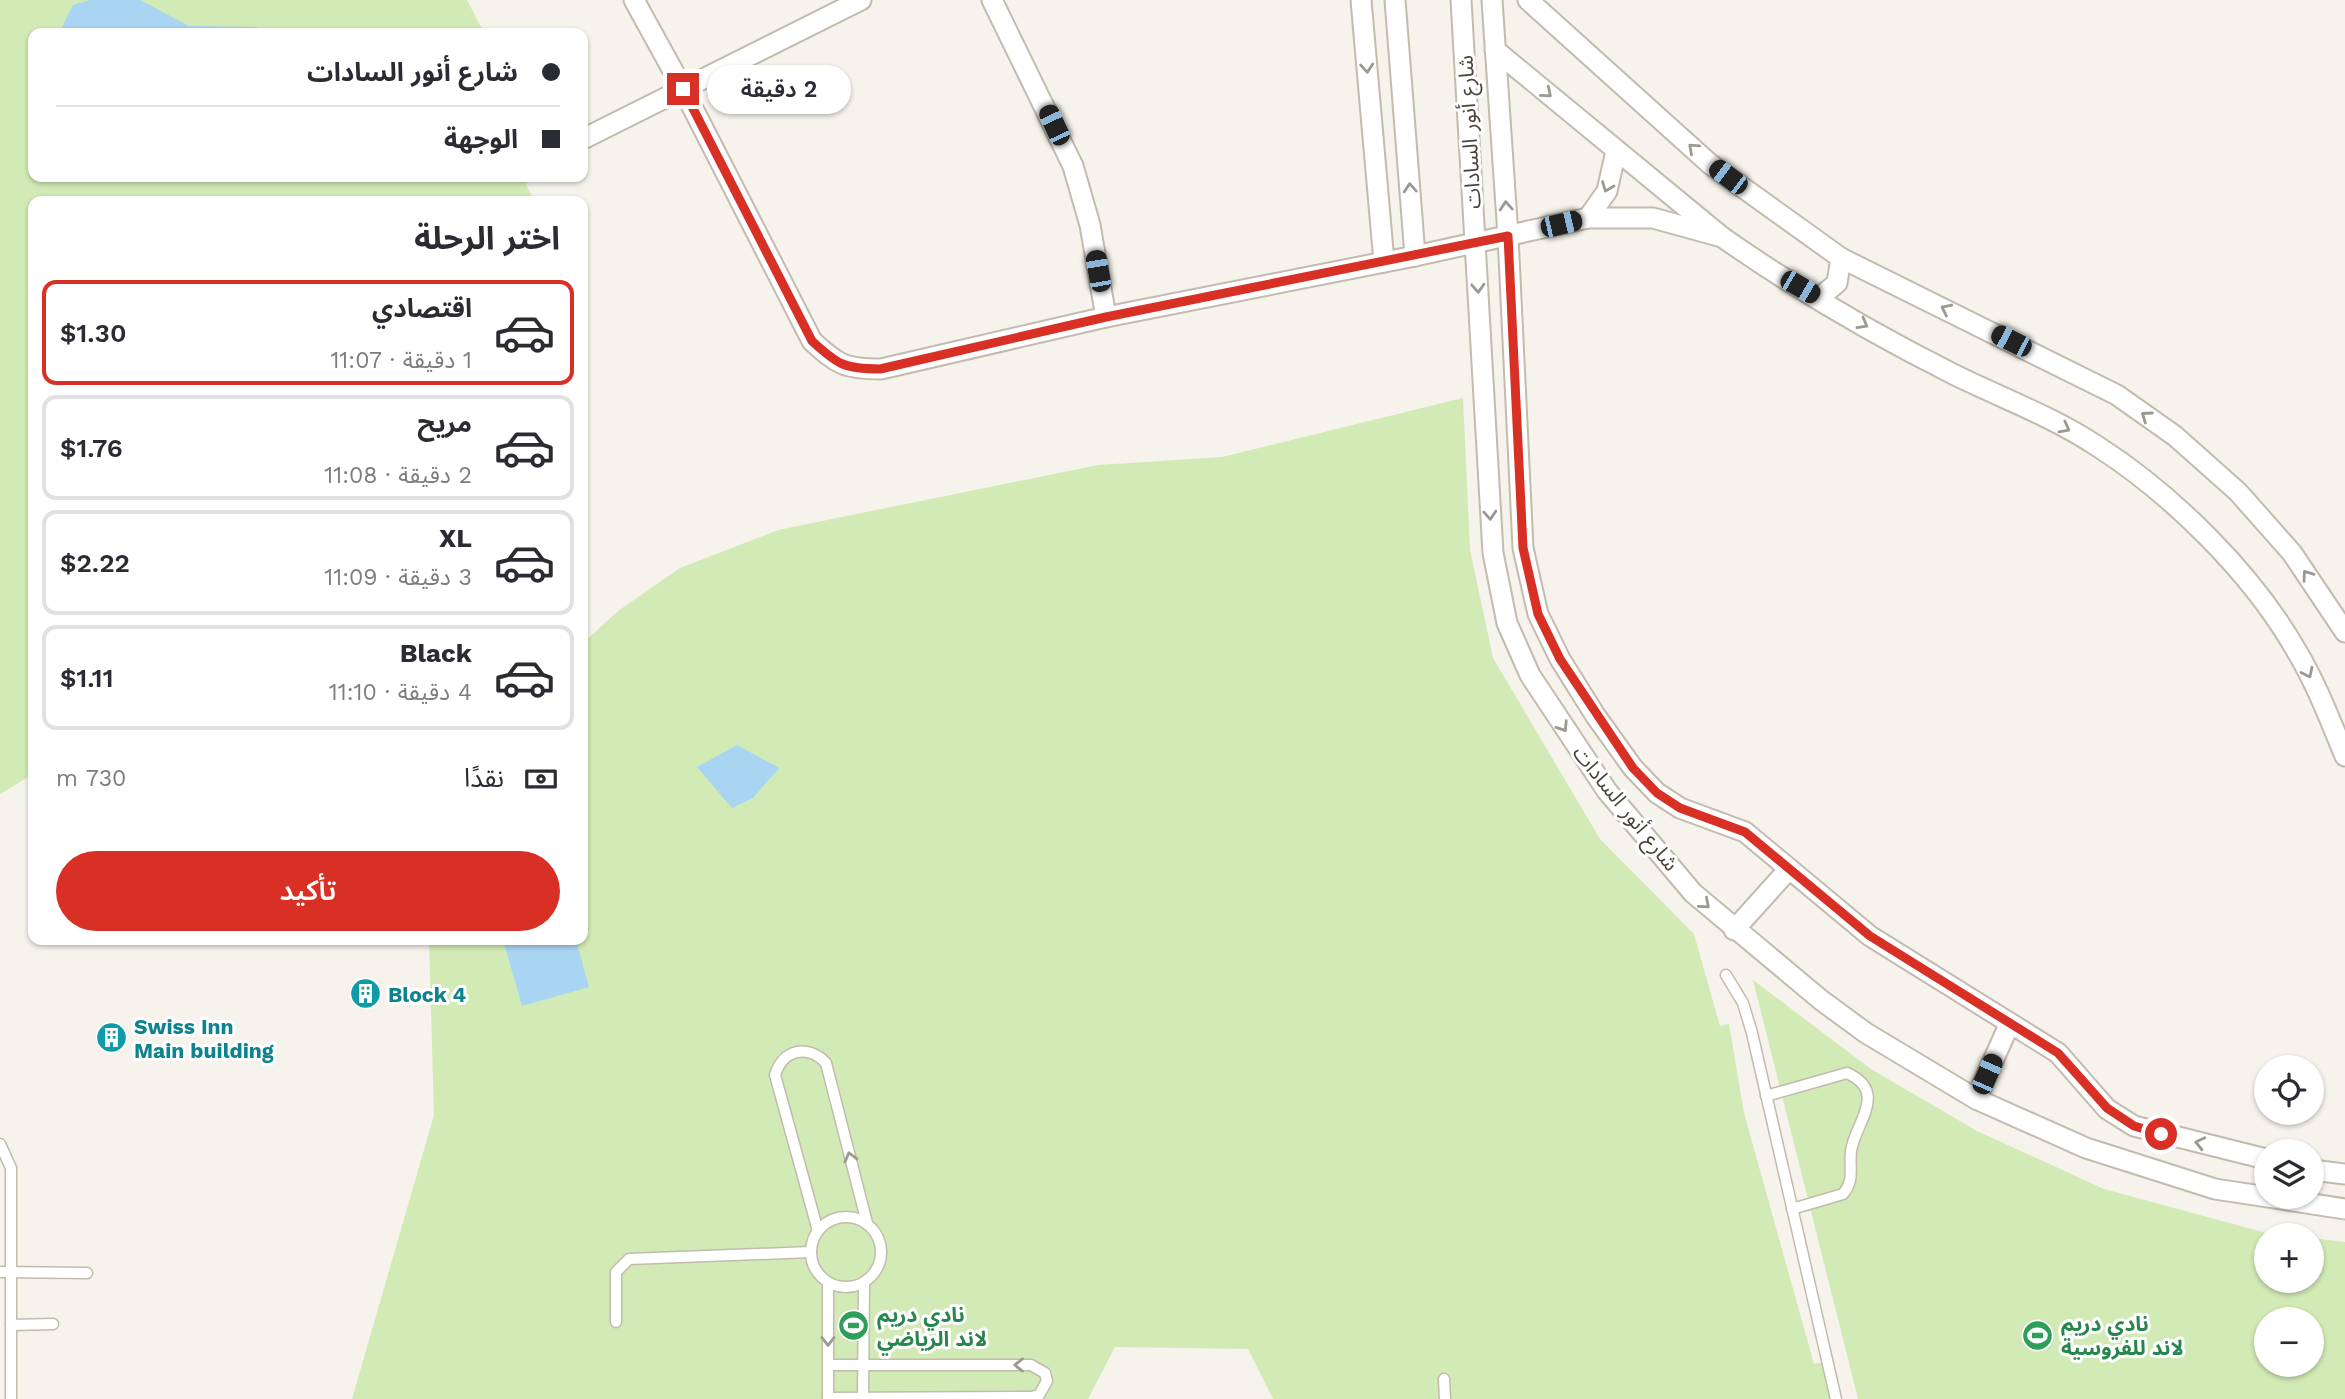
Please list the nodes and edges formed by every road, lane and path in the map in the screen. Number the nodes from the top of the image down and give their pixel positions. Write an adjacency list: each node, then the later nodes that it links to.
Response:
1 (634, 0): 10 (street)
2 (861, 0): 10 (street)
3 (992, 0): 21 (street)
4 (1361, 0): 19 (street, one-way to 19)
5 (1395, 0): 17 (street, one-way to 5)
6 (1461, 0): 16 (street, شارع أنور السادات)
7 (1492, 0): 9 (street, شارع أنور السادات)
8 (1528, 0): 18 (street, one-way to 8)
9 (1495, 50): 12 (street, one-way to 12); 14 (street, شارع أنور السادات, one-way to 9)
10 (683, 89): 11 (street); 21 (street)
11 (588, 136)
12 (1616, 151): 13 (street, one-way to 13); 15 (street)
13 (1588, 218): 14 (street); 15 (street)
14 (1508, 236): 16 (street); 24 (street, شارع أنور السادات)
15 (1722, 237): 20 (street)
16 (1476, 243): 17 (street); 25 (street, شارع أنور السادات, one-way to 25)
17 (1415, 256): 19 (street)
18 (1841, 258): 20 (street); 22 (street, one-way to 18)
19 (1384, 262): 21 (street)
20 (1819, 298): 23 (street, one-way to 23)
21 (1106, 317)
22 (2345, 632)
23 (2345, 756)
24 (1789, 869): 25 (street); 27 (street, شارع أنور السادات)
25 (1734, 930): 29 (street, شارع أنور السادات)
26 (1726, 975): 28 (lane)
27 (2009, 1025): 29 (street); 31 (street, شارع أنور السادات, one-way to 27)
28 (1766, 1096): 34 (lane); 34 (lane)
29 (1976, 1099): 35 (street, شارع أنور السادات)
30 (0, 1144): 40 (lane)
31 (2254, 1156)
32 (2324, 1171): 33 (street)
33 (2345, 1174)
34 (1792, 1209): 54 (lane)
35 (2345, 1209)
36 (867, 1223): 37 (lane); 37 (lane, one-way to 37); 43 (lane)
37 (818, 1231): 38 (lane)
38 (811, 1252): 42 (lane); 44 (lane)
39 (0, 1272): 40 (lane)
40 (11, 1272): 41 (lane); 46 (lane)
41 (87, 1273)
42 (828, 1283): 43 (lane); 47 (lane, one-way to 47)
43 (864, 1283): 48 (lane)
44 (616, 1322)
45 (54, 1324): 46 (lane)
46 (11, 1325): 52 (lane)
47 (829, 1365): 48 (lane); 50 (lane)
48 (864, 1365): 51 (lane); 51 (lane, one-way to 48)
49 (1444, 1379): 53 (lane)
50 (828, 1398): 51 (lane)
51 (863, 1398)
52 (11, 1399)
53 (1444, 1399)
54 (1836, 1399)

